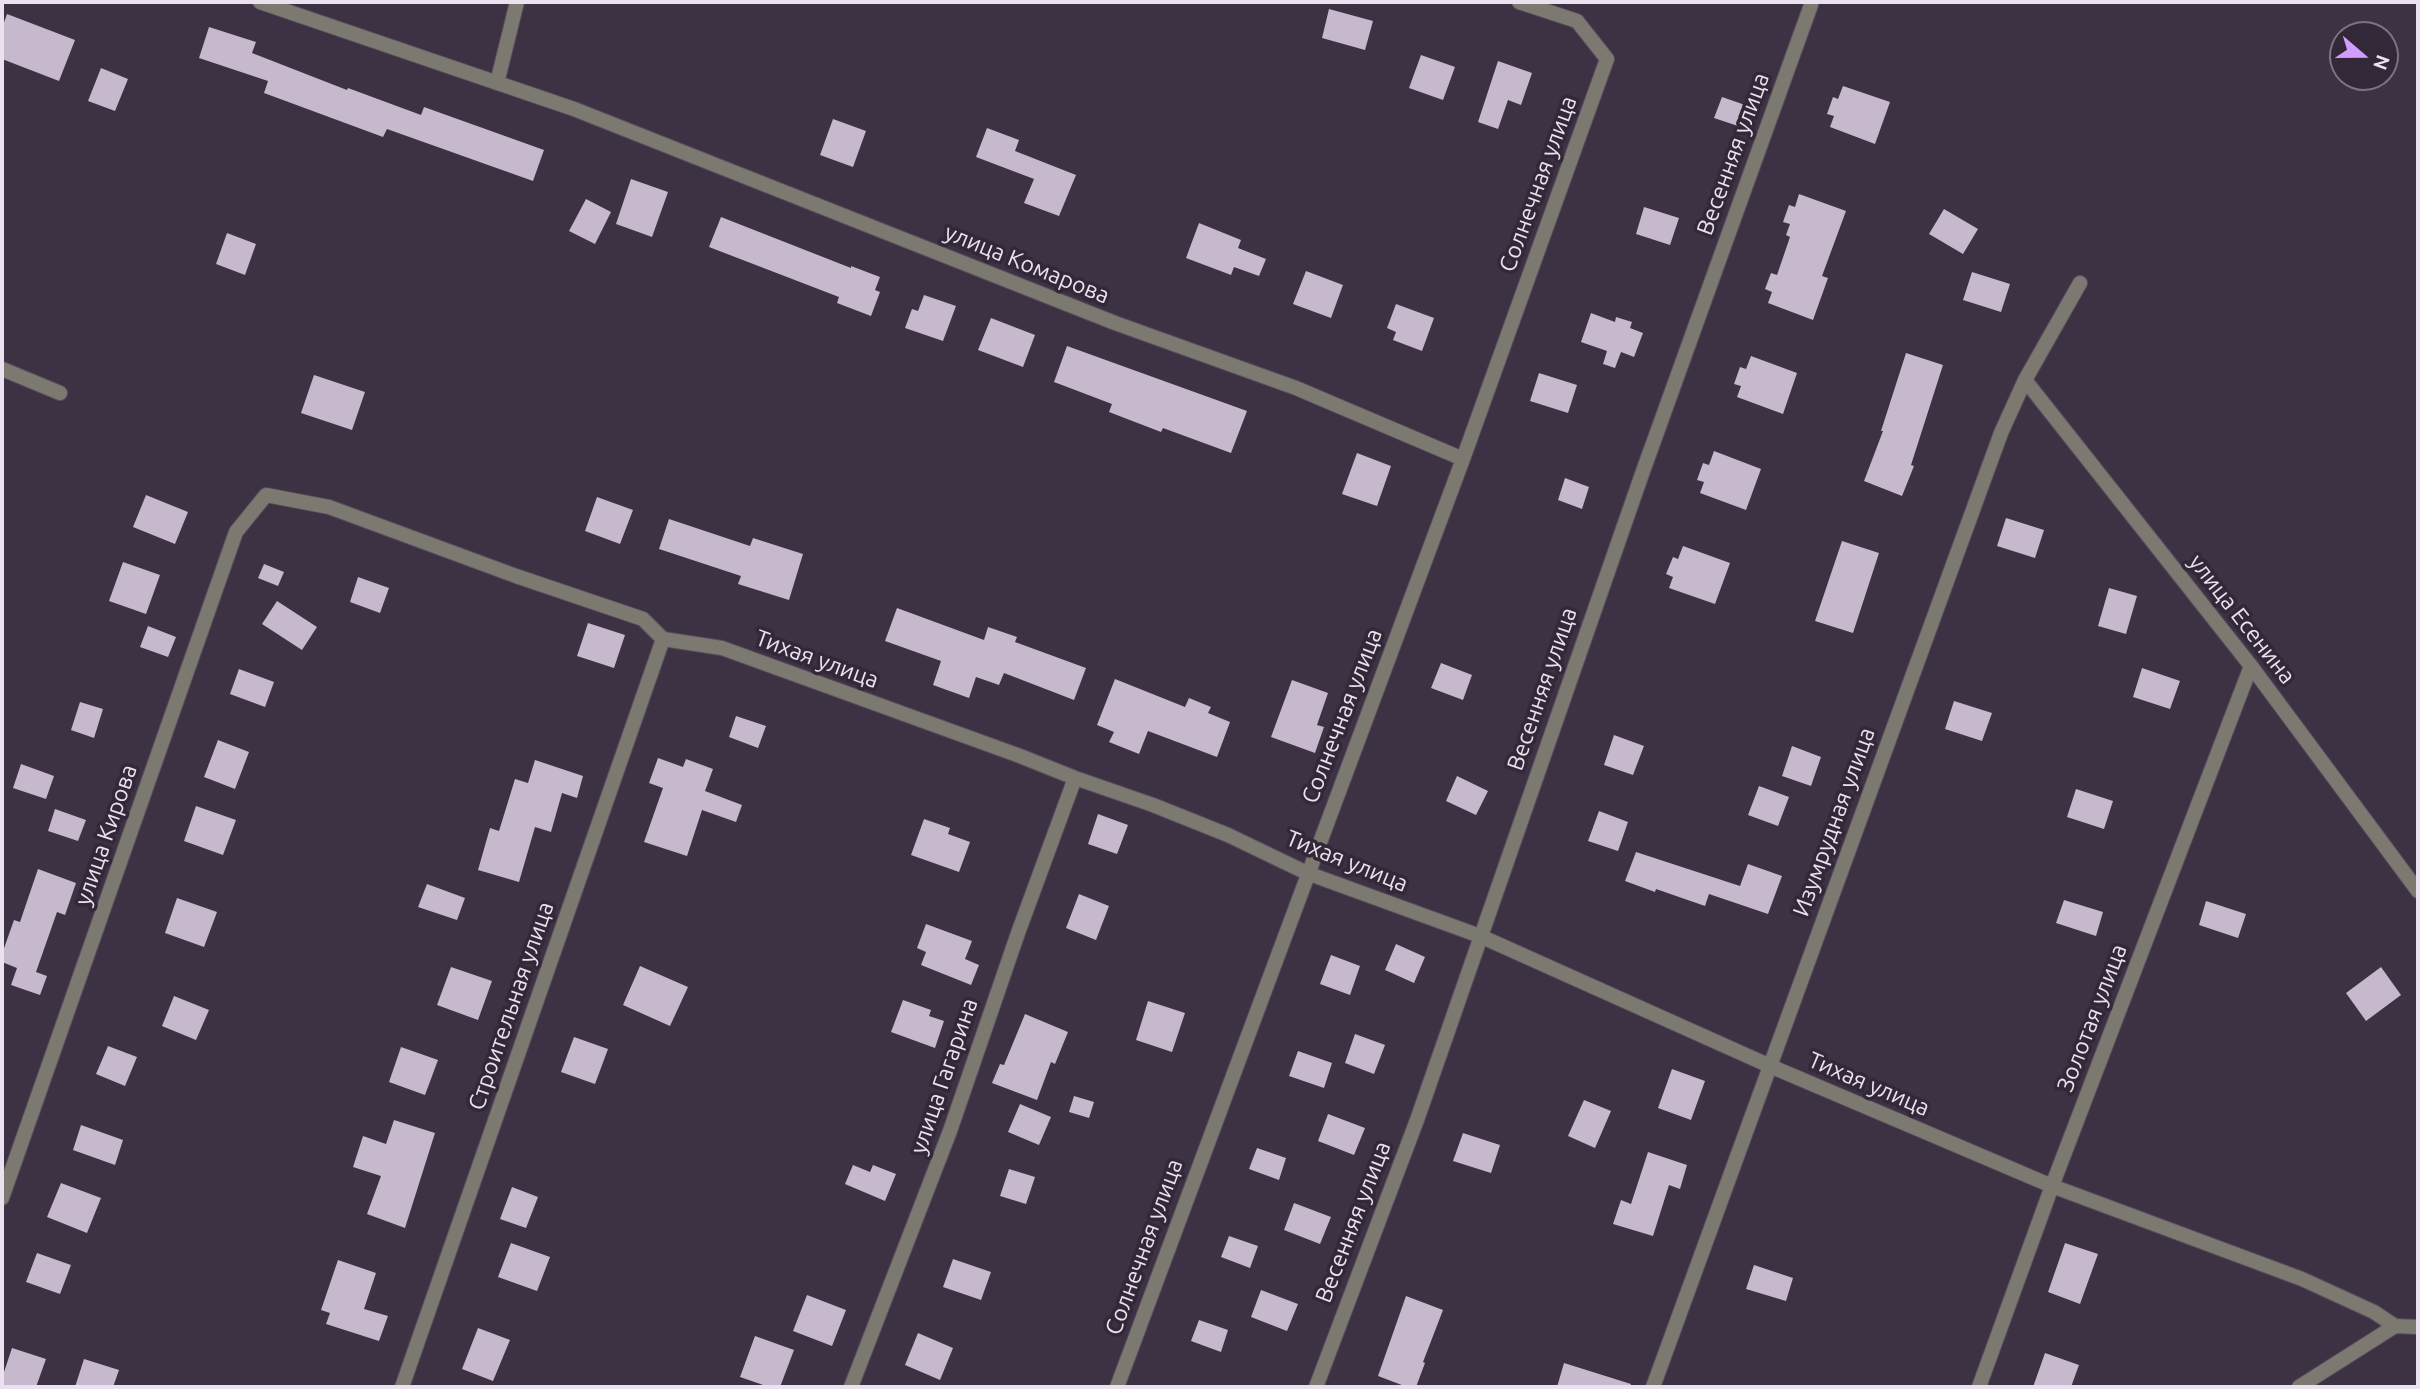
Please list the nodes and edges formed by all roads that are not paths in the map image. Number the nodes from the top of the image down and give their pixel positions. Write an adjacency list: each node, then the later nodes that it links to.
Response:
1 (260, 2): 5 (street, улица Комарова)
2 (517, 2): 5 (street)
3 (1518, 2): 10 (street, Солнечная улица)
4 (1811, 5): 16 (street, Весенняя улица)
5 (497, 83): 10 (street, улица Комарова)
6 (2080, 283): 8 (street, Изумрудная улица)
7 (2, 369): 9 (street)
8 (2025, 380): 12 (street, улица Есенина); 17 (street, Изумрудная улица)
9 (61, 393)
10 (1463, 459): 14 (street, Солнечная улица)
11 (663, 639): 13 (street, Тихая улица); 19 (street, улица Кирова); 22 (street, Строительная улица)
12 (2251, 666): 15 (street, улица Есенина); 18 (street, Золотая улица)
13 (1074, 778): 14 (street, Тихая улица); 23 (street, улица Гагарина)
14 (1307, 873): 16 (street, Тихая улица); 24 (street, Солнечная улица)
15 (2418, 891)
16 (1480, 936): 17 (street, Тихая улица); 25 (street, Весенняя улица)
17 (1770, 1066): 18 (street, Тихая улица); 26 (street, Изумрудная улица)
18 (2052, 1186): 20 (street, Тихая улица); 27 (street, Золотая улица)
19 (2, 1198)
20 (2395, 1326): 21 (street); 28 (street)
21 (2418, 1327)
22 (402, 1387)
23 (851, 1387)
24 (1117, 1387)
25 (1316, 1387)
26 (1653, 1387)
27 (1979, 1387)
28 (2299, 1387)

